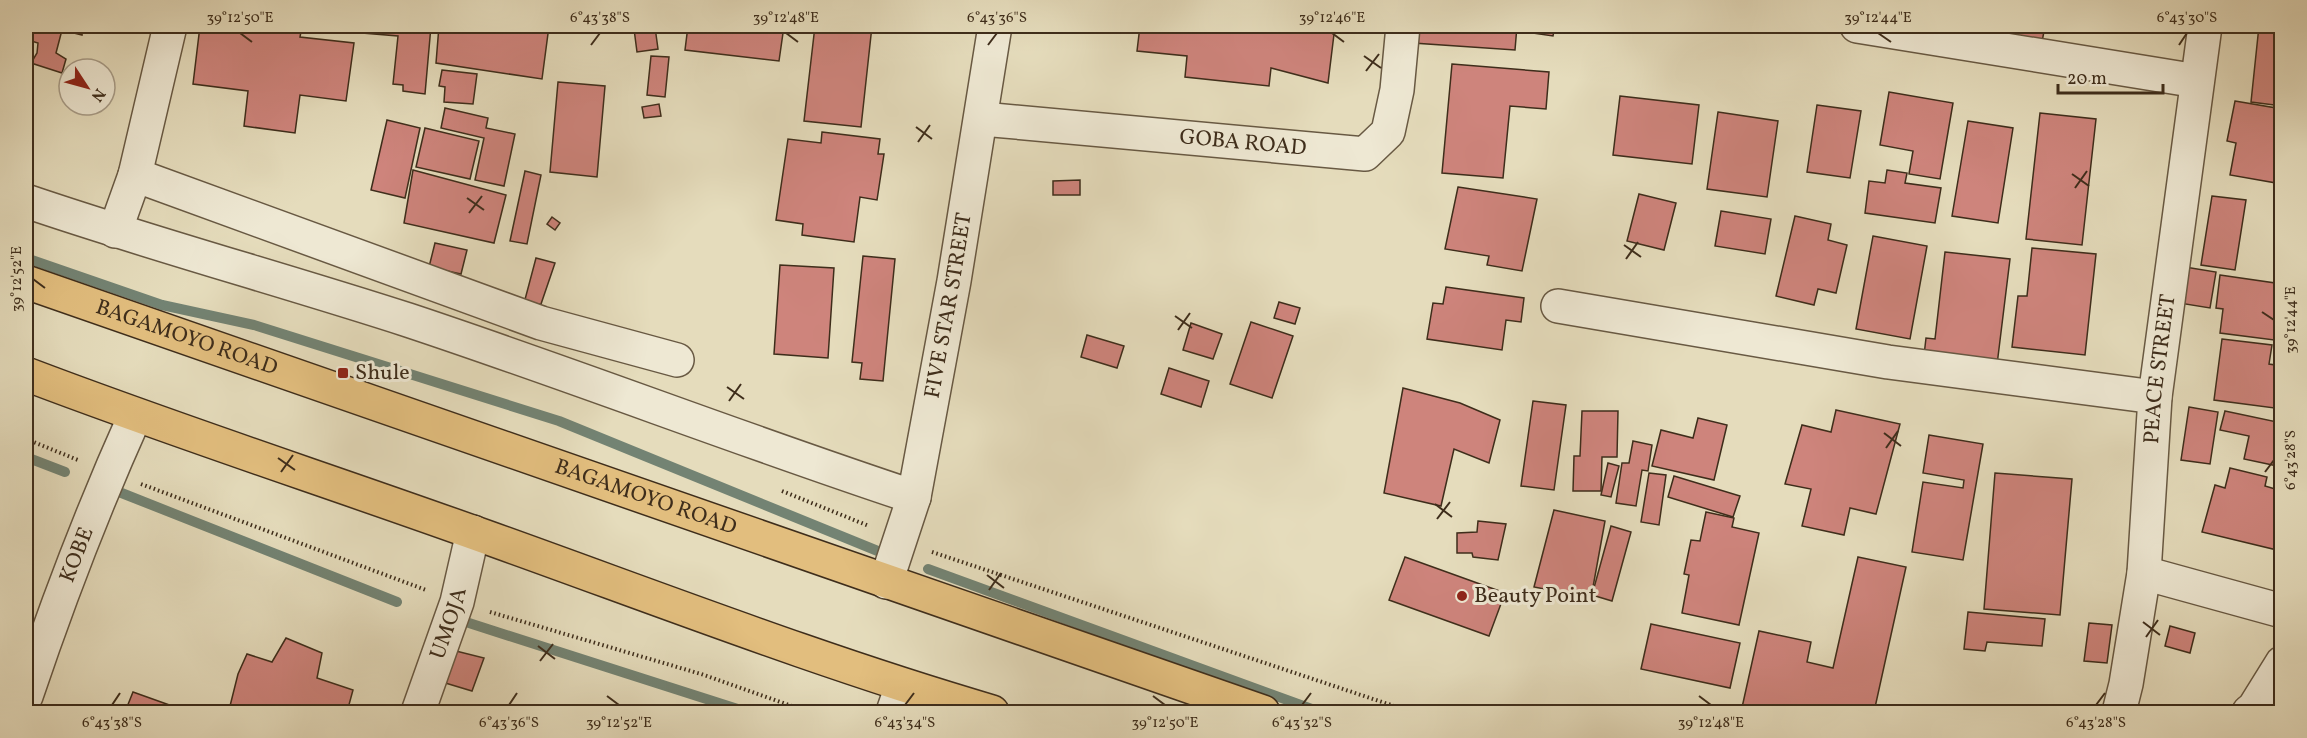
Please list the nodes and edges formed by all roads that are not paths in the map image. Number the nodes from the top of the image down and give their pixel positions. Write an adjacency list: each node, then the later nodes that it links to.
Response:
1 (170, 26): 8 (street)
2 (995, 26): 7 (street, FIVE STAR STREET)
3 (1403, 26): 7 (street, GOBA ROAD)
4 (1857, 26): 6 (street)
5 (2205, 26): 6 (street, PEACE STREET)
6 (2197, 81): 19 (street, PEACE STREET)
7 (982, 119): 21 (street, FIVE STAR STREET)
8 (135, 175): 10 (street); 11 (street)
9 (26, 201): 10 (street)
10 (115, 231): 14 (street)
11 (425, 280): 14 (street); 15 (street)
12 (26, 282): 24 (highway, BAGAMOYO ROAD)
13 (1558, 306): 19 (street)
14 (408, 321): 17 (street)
15 (541, 322): 16 (street); 17 (street)
16 (677, 360)
17 (523, 361): 21 (street)
18 (26, 374): 20 (highway)
19 (2155, 397): 23 (street, PEACE STREET)
20 (135, 416): 22 (highway); 27 (street, KOBE)
21 (914, 497): 24 (street, FIVE STAR STREET)
22 (473, 532): 28 (highway); 29 (street, UMOJA)
23 (2144, 573): 25 (street); 32 (street, PEACE STREET)
24 (886, 582): 31 (highway, BAGAMOYO ROAD)
25 (2282, 611)
26 (2282, 663): 33 (street)
27 (26, 696)
28 (897, 699): 30 (highway)
29 (418, 712)
30 (992, 712)
31 (1263, 712)
32 (2119, 712)
33 (2249, 712)

